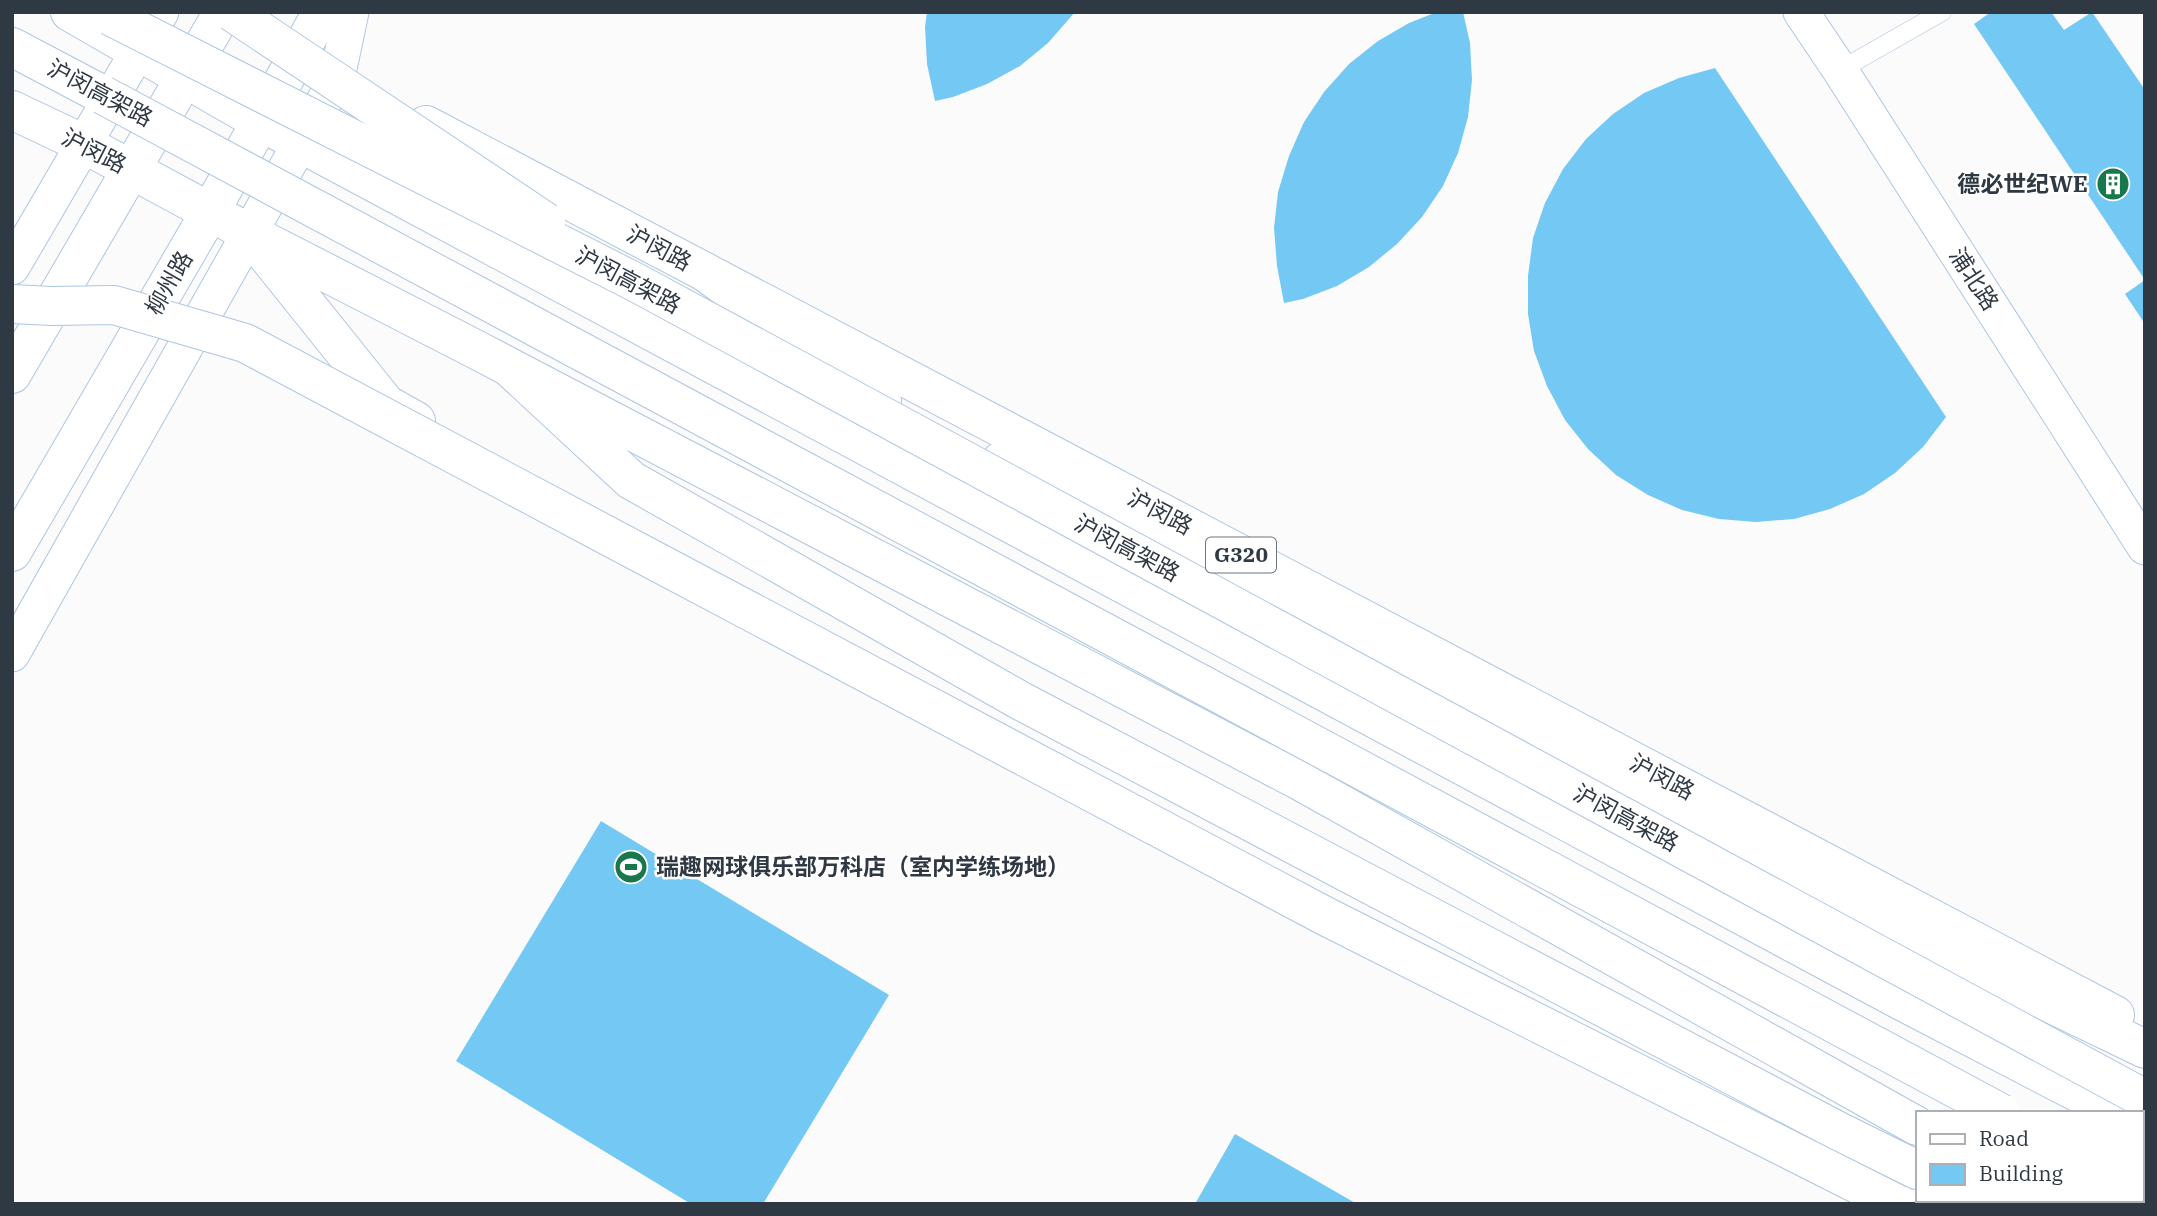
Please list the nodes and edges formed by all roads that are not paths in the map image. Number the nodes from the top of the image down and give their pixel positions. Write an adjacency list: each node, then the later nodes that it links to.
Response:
1 (71, 12): 10 (main road)
2 (102, 12): 24 (main road, 沪闵高架路, bridge)
3 (161, 12): 10 (street)
4 (322, 12): 11 (main road, 柳州路)
5 (351, 12): 13 (street)
6 (1801, 12): 12 (street, 浦北路)
7 (1942, 12): 12 (lane)
8 (222, 13): 11 (main road, 沪闵路 / G320); 14 (main road); 24 (main road, bridge)
9 (12, 47): 36 (main road, 沪闵高架路, bridge)
10 (137, 52): 14 (main road); 18 (street)
11 (297, 57): 13 (main road, 沪闵路 / G320); 16 (main road, 柳州路)
12 (1840, 70): 30 (street, 浦北路)
13 (337, 78): 17 (street); 23 (main road, 沪闵路 / G320)
14 (184, 79): 16 (main road); 19 (main road)
15 (12, 110): 18 (main road, 沪闵路)
16 (261, 122): 17 (main road); 20 (main road, 柳州路)
17 (300, 143): 21 (street); 26 (main road)
18 (84, 144): 19 (main road, 沪闵路); 22 (street)
19 (131, 170): 20 (main road, 沪闵路); 28 (main road)
20 (210, 212): 21 (main road, 沪闵路); 31 (main road, 柳州路)
21 (249, 233): 27 (main road, 沪闵路); 32 (street); 40 (main road, 沪闵路)
22 (12, 267)
23 (705, 272): 29 (main road); 33 (main road, 沪闵路 / G320)
24 (635, 282): 35 (main road, 沪闵高架路, bridge)
25 (12, 304): 41 (main road, bridge)
26 (680, 346): 29 (main road); 37 (main road)
27 (509, 367): 38 (main road, 沪闵路); 39 (main road)
28 (12, 374)
29 (884, 404): 34 (main road)
30 (2145, 547)
31 (12, 552)
32 (12, 654)
33 (2145, 1031)
34 (2145, 1049)
35 (2145, 1099)
36 (1997, 1111)
37 (2113, 1111)
38 (1916, 1125)
39 (1916, 1169)
40 (1863, 1204)
41 (1897, 1204)

